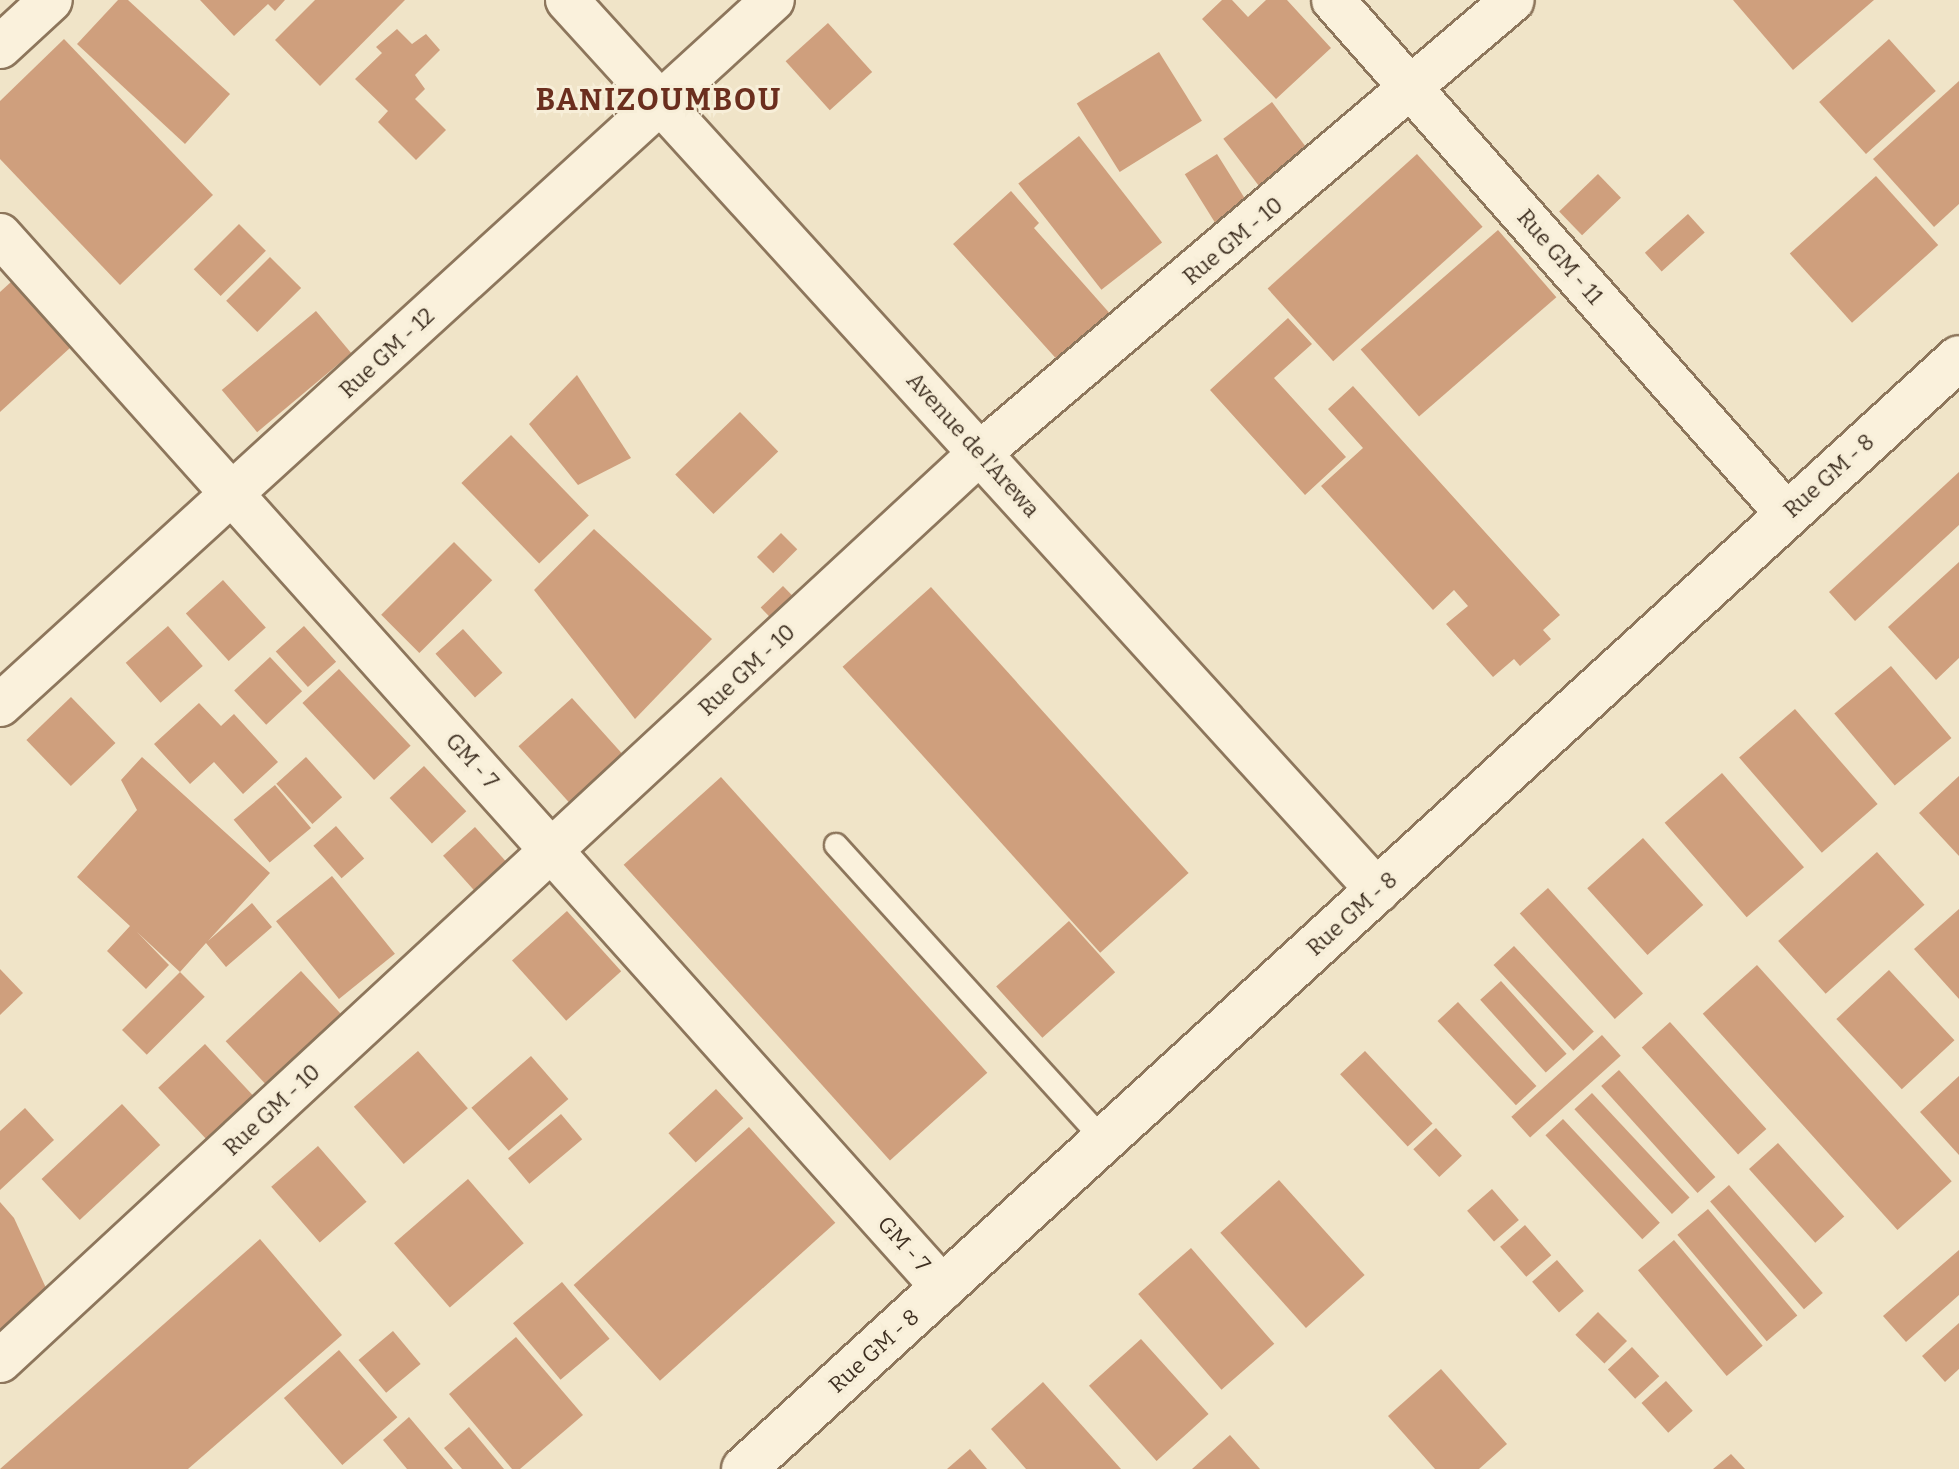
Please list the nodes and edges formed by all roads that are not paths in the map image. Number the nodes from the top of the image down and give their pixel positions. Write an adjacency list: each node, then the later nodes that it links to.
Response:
1 (51, 0): 6 (street)
2 (567, 0): 8 (street, Avenue de l'Arewa)
3 (773, 0): 8 (street, Rue GM - 12)
4 (1333, 0): 7 (street, Rue GM - 11)
5 (1513, 0): 7 (street, Rue GM - 10)
6 (0, 47)
7 (1414, 90): 11 (street, Rue GM - 10); 13 (street, Rue GM - 11)
8 (659, 100): 11 (street, Avenue de l'Arewa); 12 (street, Rue GM - 12)
9 (0, 235): 12 (street, GM - 7)
10 (1959, 358): 13 (street, Rue GM - 8)
11 (980, 453): 16 (street, Rue GM - 10); 17 (street, Avenue de l'Arewa)
12 (232, 496): 14 (street, Rue GM - 12); 16 (street, GM - 7)
13 (1787, 514): 17 (street, Rue GM - 8)
14 (0, 705)
15 (836, 845): 18 (lane)
16 (553, 850): 19 (street, GM - 7); 20 (street, Rue GM - 10)
17 (1378, 891): 18 (street, Rue GM - 8)
18 (1104, 1141): 19 (street, Rue GM - 8)
19 (943, 1288): 21 (street, Rue GM - 8)
20 (0, 1361)
21 (744, 1469)

